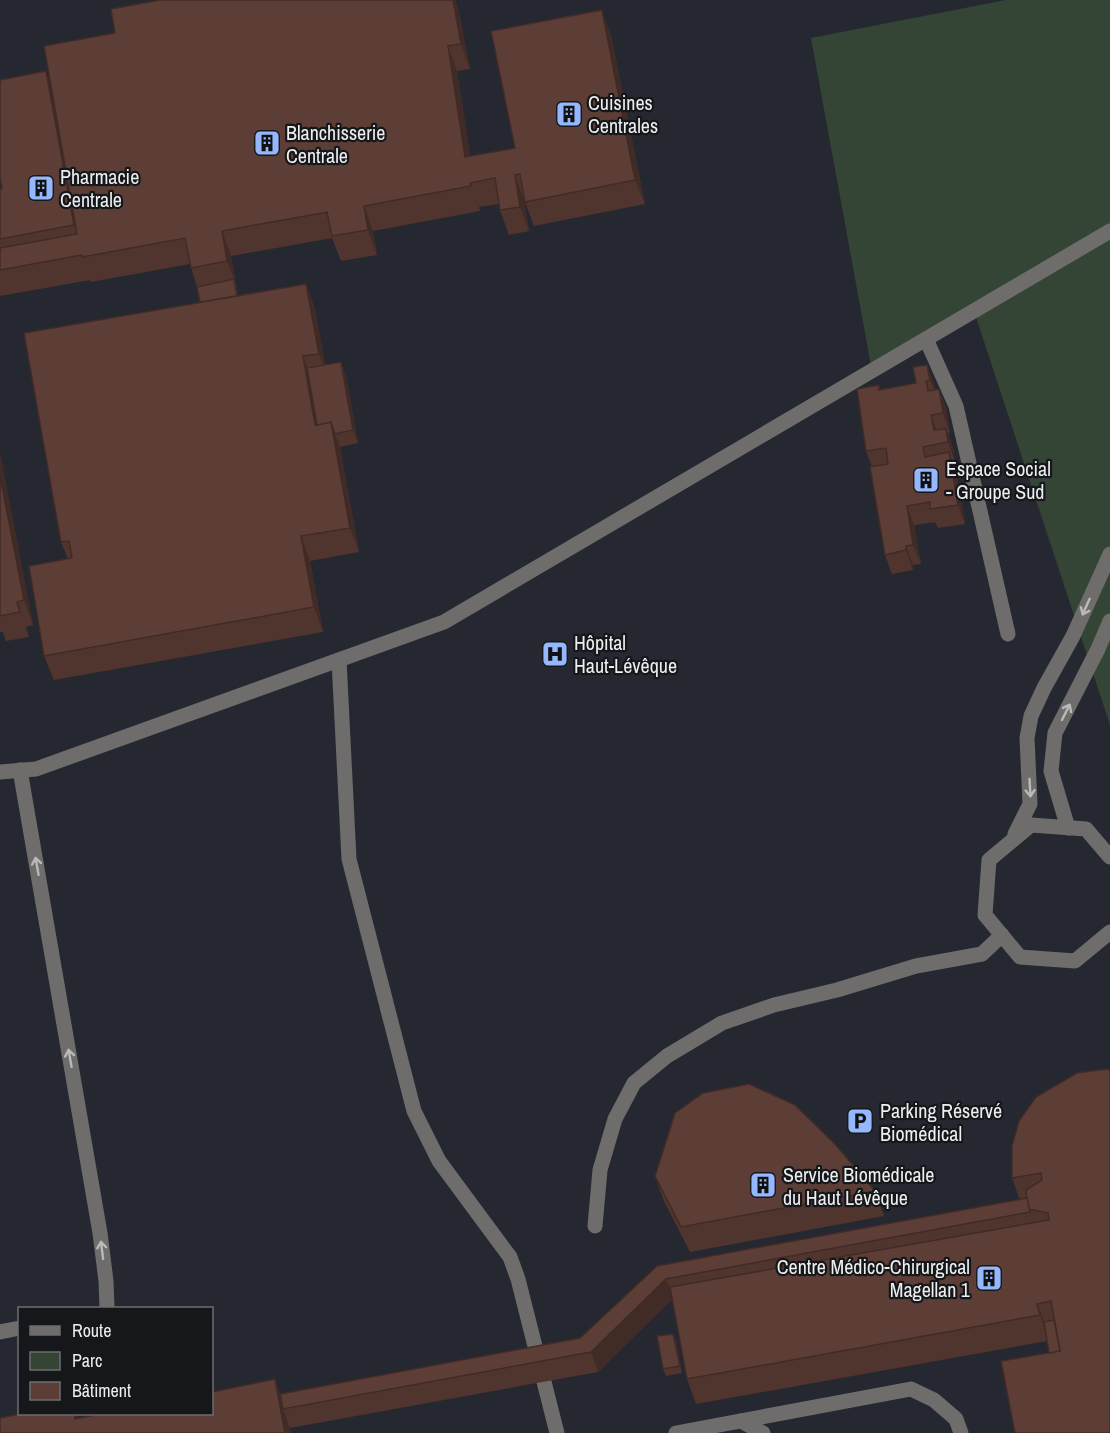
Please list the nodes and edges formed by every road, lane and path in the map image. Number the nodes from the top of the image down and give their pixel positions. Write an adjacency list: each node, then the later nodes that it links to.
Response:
1 (1110, 231): 2 (lane)
2 (926, 339): 5 (lane); 6 (lane)
3 (1110, 554): 10 (lane, one-way to 10)
4 (1110, 621): 9 (lane, one-way to 4)
5 (1008, 634)
6 (339, 660): 7 (lane); 19 (lane)
7 (20, 770): 8 (lane); 15 (lane, one-way to 7)
8 (0, 772)
9 (1068, 828): 10 (lane); 11 (lane)
10 (1011, 842): 13 (lane)
11 (1110, 857)
12 (1110, 932): 13 (lane)
13 (1002, 935): 14 (lane)
14 (595, 1226)
15 (107, 1307)
16 (18, 1328): 17 (lane)
17 (0, 1332)
18 (741, 1421): 20 (lane); 21 (lane); 22 (lane)
19 (557, 1433)
20 (676, 1433)
21 (762, 1433)
22 (961, 1433)

